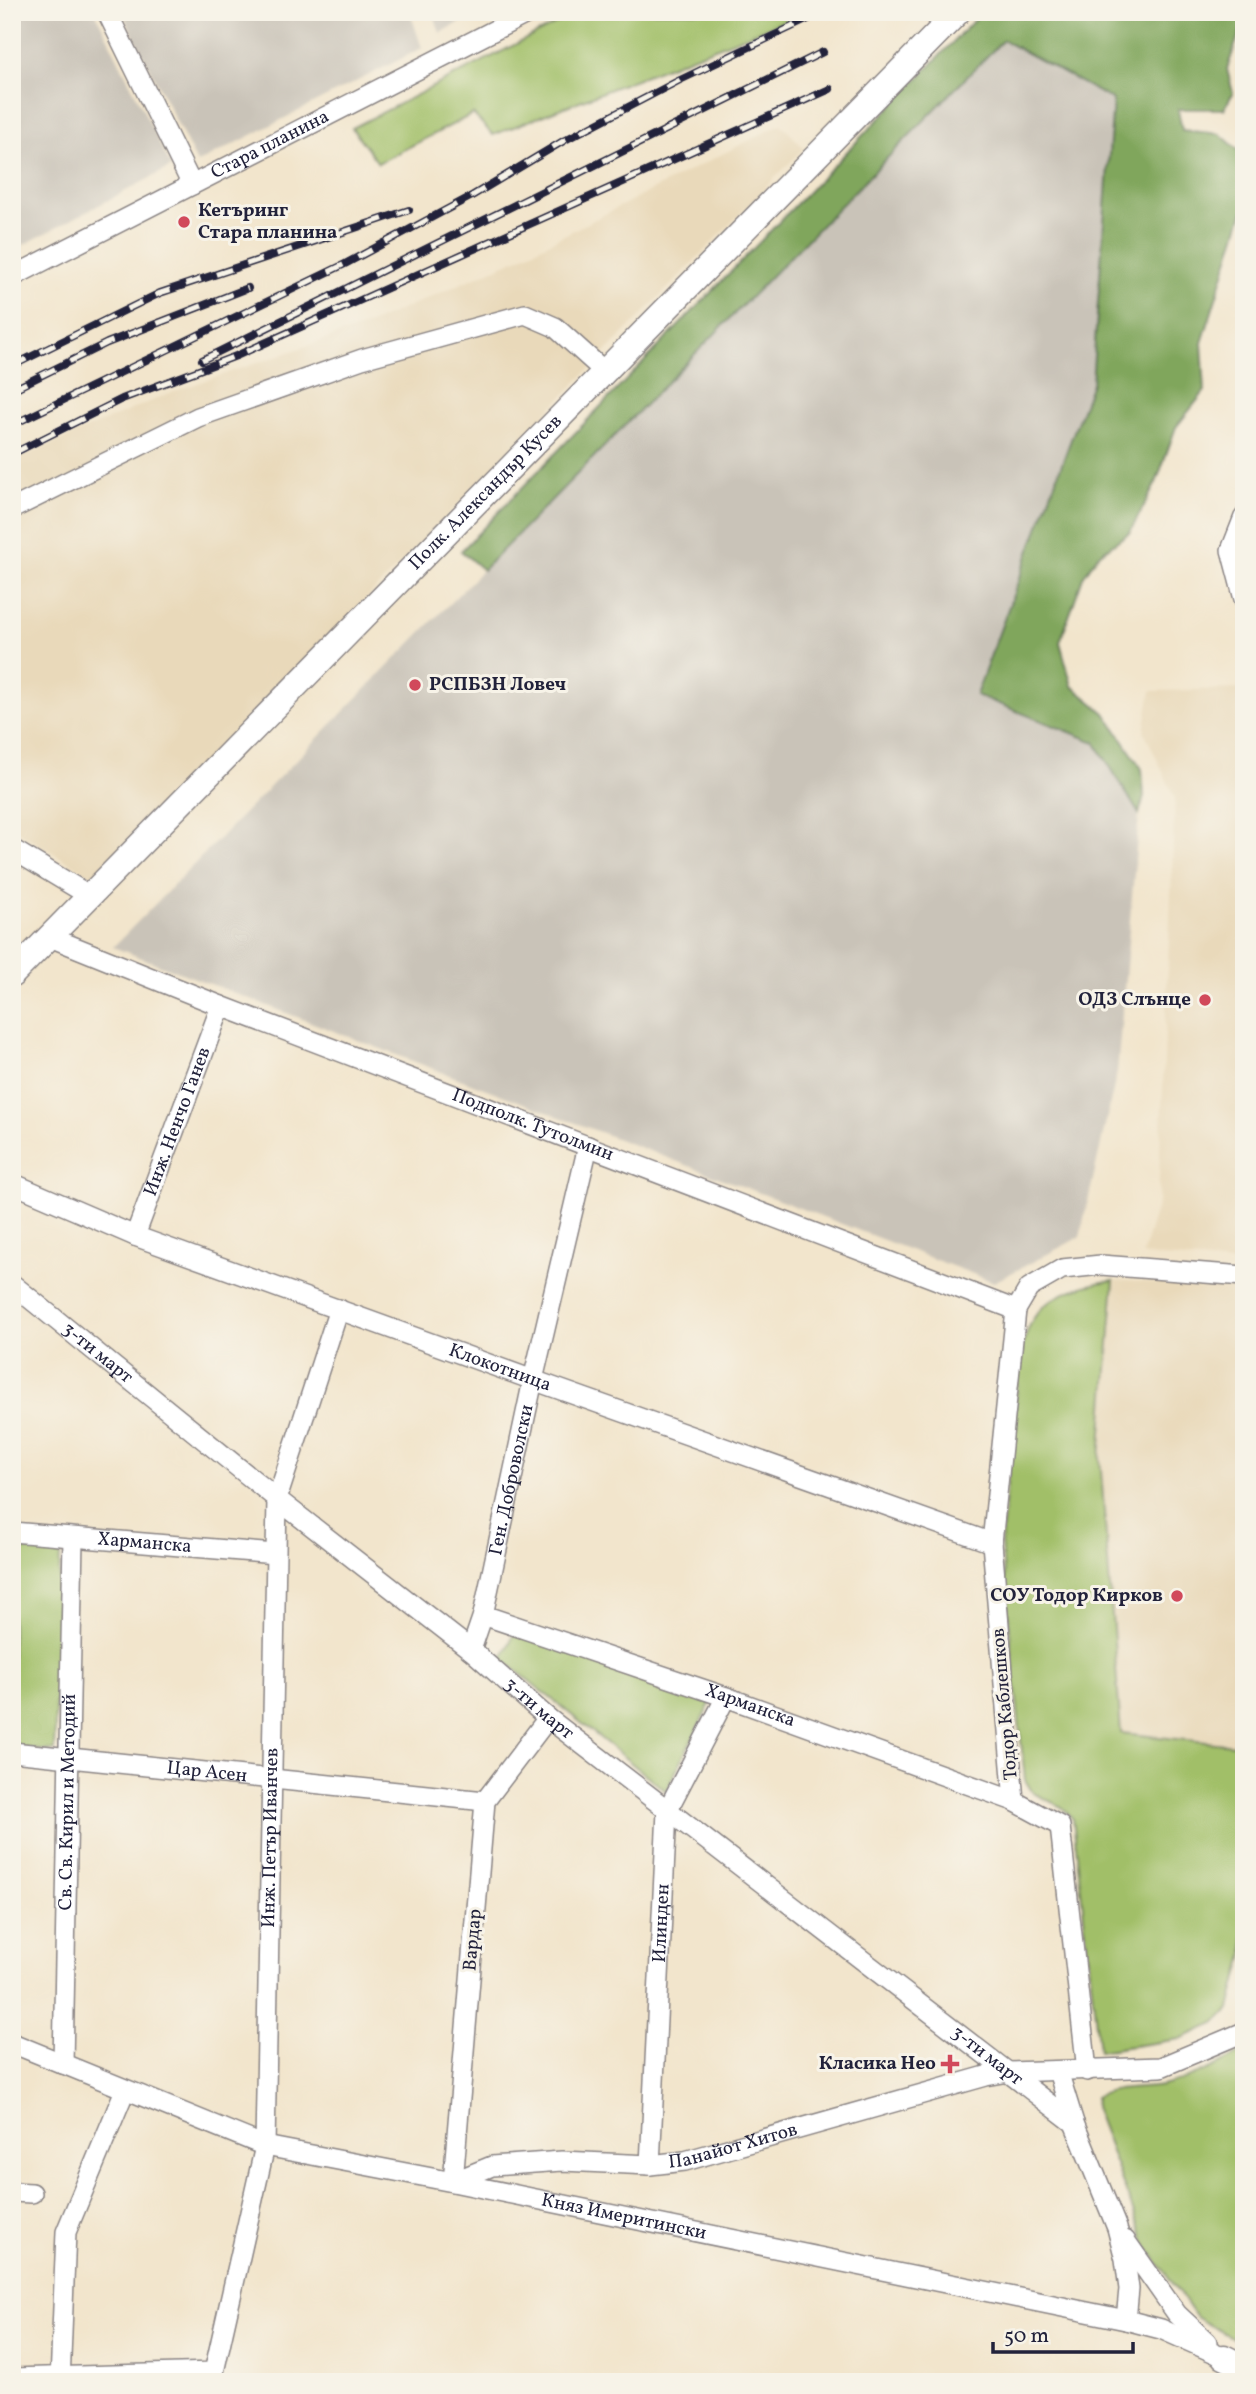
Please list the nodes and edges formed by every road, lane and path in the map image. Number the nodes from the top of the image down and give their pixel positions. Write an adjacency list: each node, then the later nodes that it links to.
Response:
1 (107, 12): 4 (street)
2 (530, 12): 4 (street, Стара планина)
3 (958, 12): 6 (street, Полк. Александър Кусев)
4 (192, 185): 5 (street, Стара планина)
5 (12, 277)
6 (605, 372): 7 (street); 11 (street, Полк. Александър Кусев)
7 (12, 509)
8 (1244, 517): 9 (street)
9 (1244, 600)
10 (12, 849): 11 (street)
11 (90, 895): 12 (street, Полк. Александър Кусев)
12 (50, 937): 13 (street, Полк. Александър Кусев); 14 (street, Подполк. Тутолмин)
13 (12, 975)
14 (221, 1006): 15 (street, Подполк. Тутолмин); 17 (street, Инж. Ненчо Ганев)
15 (588, 1146): 21 (street, Подполк. Тутолмин); 22 (street, Ген. Доброволски)
16 (12, 1183): 17 (street, Клокотница)
17 (135, 1236): 20 (street, Клокотница)
18 (1244, 1276): 21 (street)
19 (12, 1284): 23 (street, 3-ти март)
20 (338, 1309): 22 (street, Клокотница); 23 (street, Инж. Петър Иванчев)
21 (1016, 1310): 26 (street, Тодор Каблешков)
22 (533, 1380): 26 (street, Клокотница); 28 (street, Ген. Доброволски)
23 (277, 1499): 27 (street, Инж. Петър Иванчев); 29 (street, 3-ти март)
24 (12, 1532): 25 (street, Харманска)
25 (73, 1538): 27 (street, Харманска); 33 (street, Св. Св. Кирил и Методий)
26 (992, 1543): 36 (street, Тодор Каблешков)
27 (275, 1554): 34 (street, Инж. Петър Иванчев)
28 (483, 1615): 29 (street, Ген. Доброволски); 30 (street, Харманска)
29 (471, 1650): 31 (street, 3-ти март)
30 (726, 1698): 36 (street, Харманска); 37 (street, Илинден)
31 (548, 1718): 35 (street); 37 (street, 3-ти март)
32 (12, 1752): 33 (street, Цар Асен)
33 (67, 1758): 34 (street, Цар Асен); 40 (street, Св. Св. Кирил и Методий)
34 (271, 1779): 35 (street, Цар Асен); 46 (street, Инж. Петър Иванчев)
35 (485, 1801): 48 (street, Вардар)
36 (1014, 1801): 42 (street, Тодор Каблешков)
37 (667, 1811): 43 (street, 3-ти март); 47 (street, Илинден)
38 (1243, 2029): 42 (street, Панайот Хитов)
39 (12, 2043): 40 (street, Княз Имеритински)
40 (62, 2064): 44 (street, Княз Имеритински)
41 (1058, 2071): 42 (street, Панайот Хитов); 43 (street, Панайот Хитов); 45 (street, 3-ти март)
42 (1087, 2071)
43 (1009, 2072): 45 (street, 3-ти март); 47 (street, Панайот Хитов)
44 (125, 2090): 46 (street, Княз Имеритински); 53 (street)
45 (1074, 2123): 49 (street, 3-ти март)
46 (265, 2146): 48 (street, Княз Имеритински); 53 (street, Инж. Петър Иванчев)
47 (650, 2165): 48 (street, Панайот Хитов)
48 (453, 2182): 50 (street, Княз Имеритински)
49 (1117, 2228): 50 (street); 51 (street)
50 (1126, 2320): 51 (street, Княз Имеритински)
51 (1234, 2362)
52 (12, 2378): 53 (street)
53 (60, 2379)

